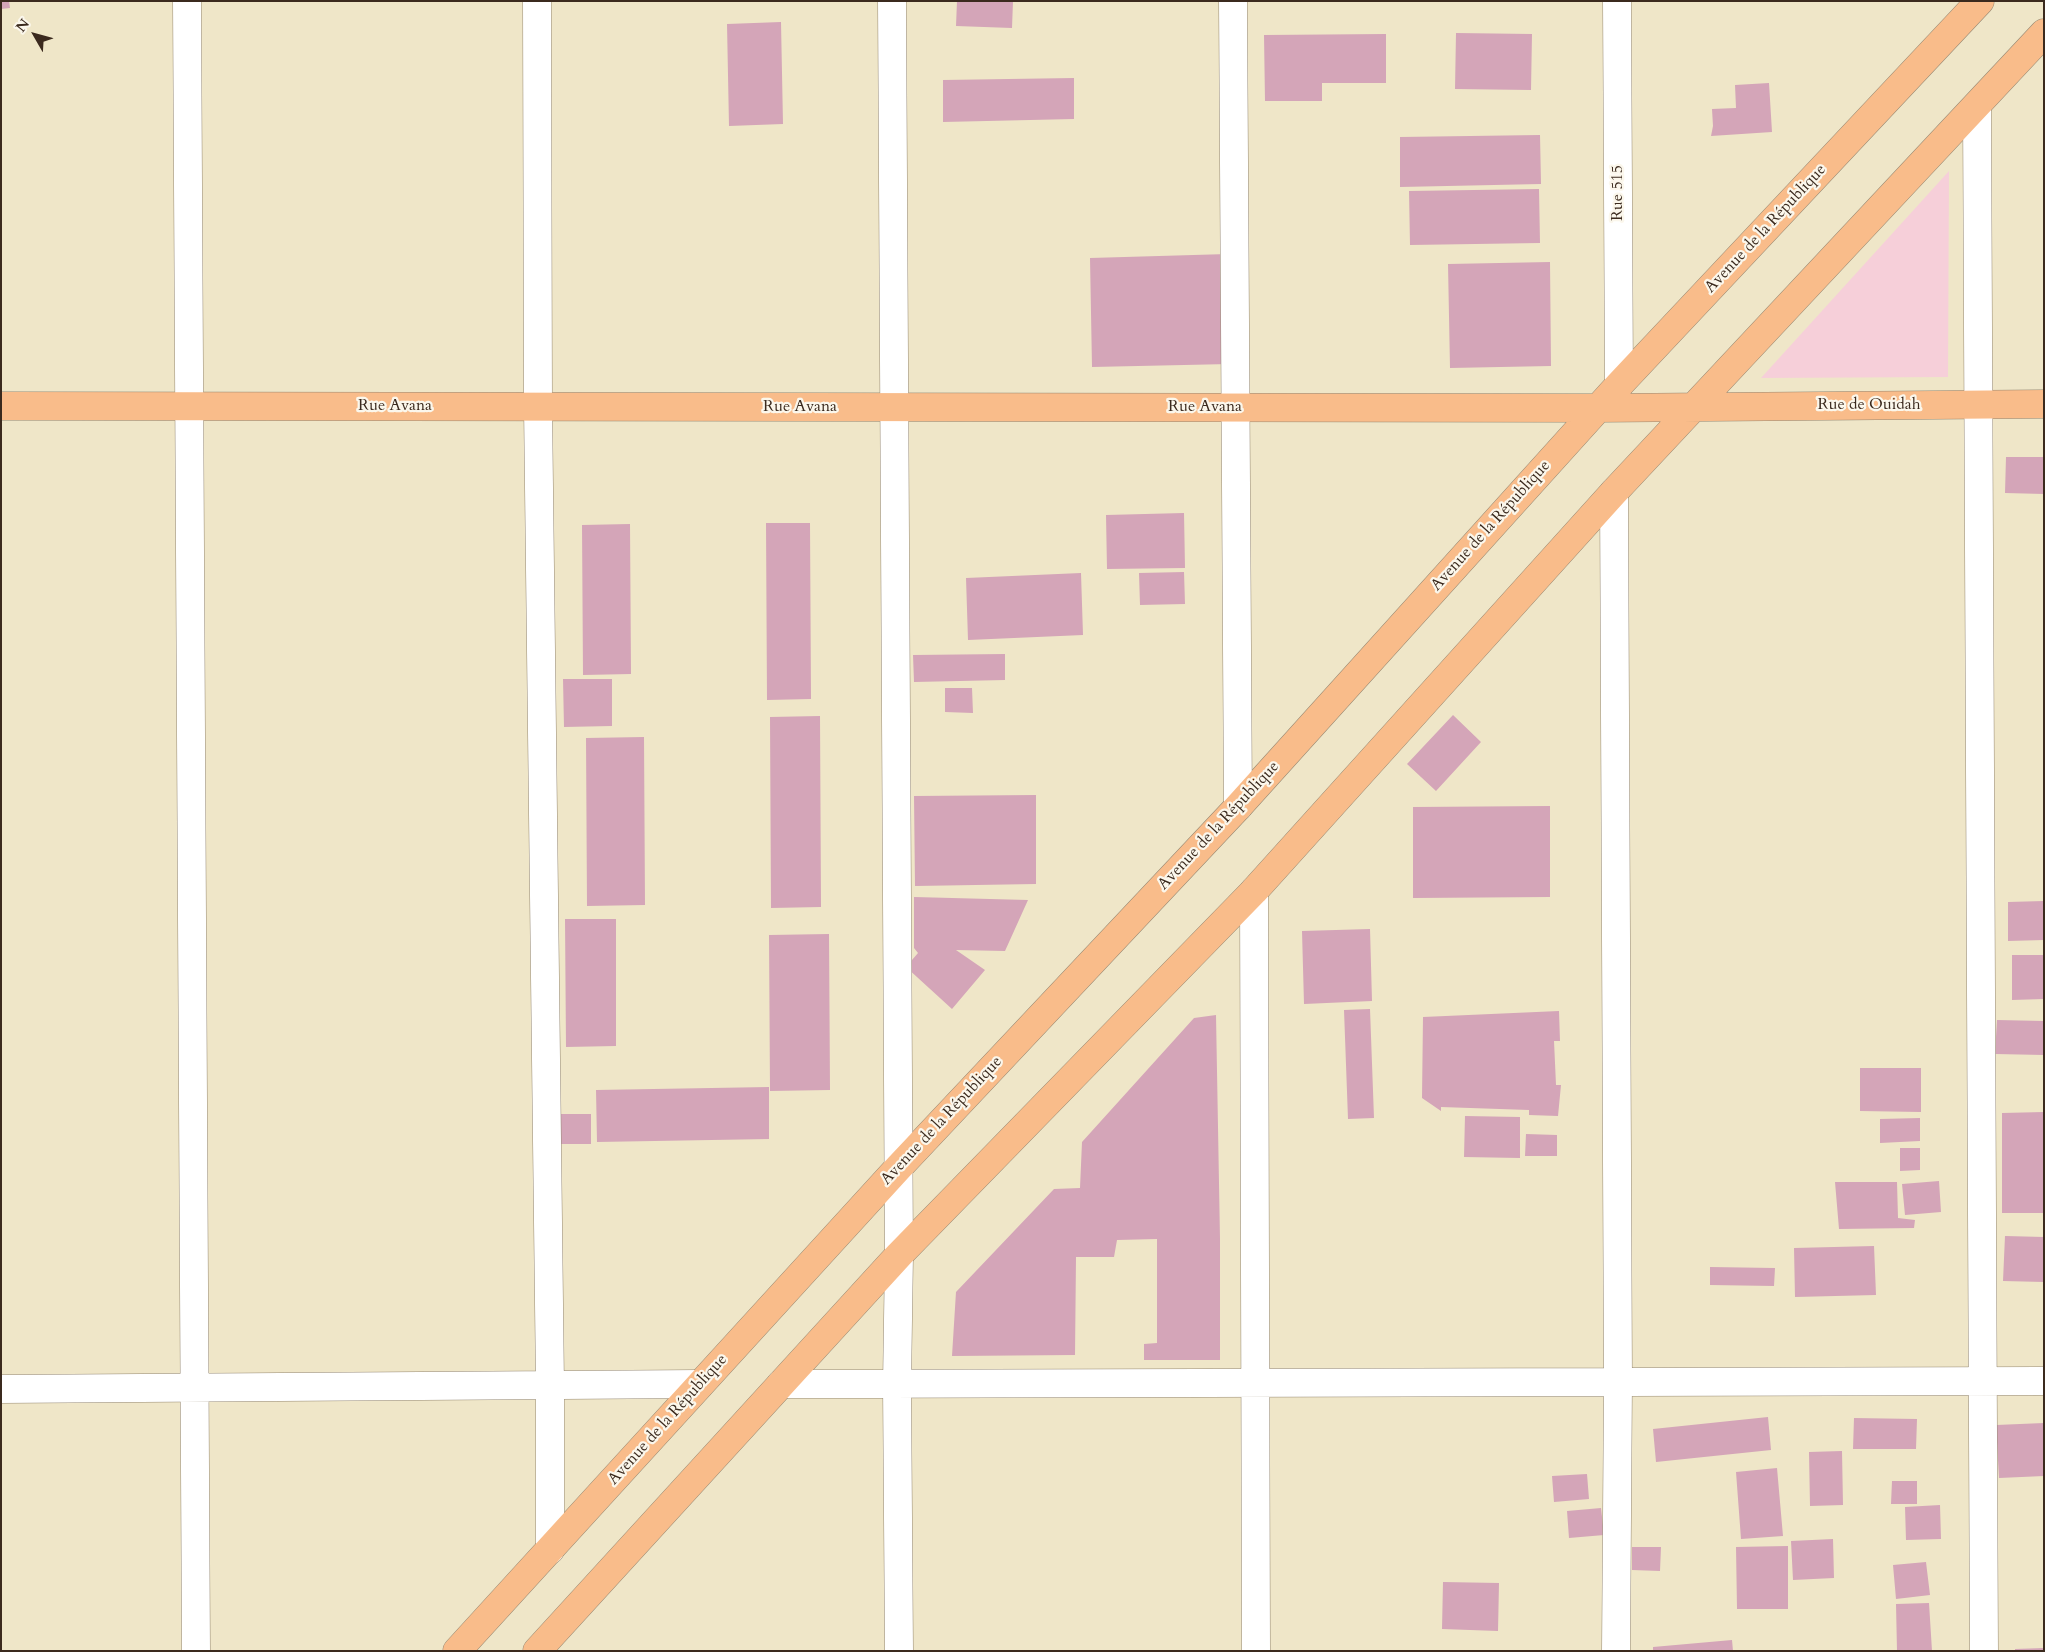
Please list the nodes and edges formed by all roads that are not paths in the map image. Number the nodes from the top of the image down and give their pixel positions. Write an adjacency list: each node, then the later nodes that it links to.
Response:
1 (187, 1): 13 (street)
2 (537, 1): 14 (street)
3 (892, 1): 16 (street)
4 (1233, 1): 17 (street)
5 (1616, 1): 9 (street, Rue 515)
6 (1972, 6): 9 (main road, Avenue de la République)
7 (2044, 33): 8 (main road)
8 (1977, 106): 10 (street); 15 (main road)
9 (1619, 385): 18 (main road, Avenue de la République)
10 (1979, 404): 11 (main road, Rue de Ouidah); 15 (main road, Rue de Ouidah); 24 (street)
11 (2044, 404)
12 (1, 406): 13 (main road, Rue Avana)
13 (189, 406): 14 (main road, Rue Avana); 32 (street)
14 (538, 406): 16 (main road, Rue Avana); 31 (street)
15 (1695, 406): 18 (main road, Rue de Ouidah); 19 (main road)
16 (894, 407): 17 (main road, Rue Avana); 22 (street)
17 (1236, 407): 18 (main road, Rue Avana); 20 (street)
18 (1598, 408): 20 (main road, Avenue de la République)
19 (1614, 492): 21 (main road); 26 (street)
20 (1238, 807): 22 (main road, Avenue de la République)
21 (1254, 890): 23 (main road); 27 (street)
22 (899, 1167): 23 (street); 28 (main road, Avenue de la République)
23 (899, 1255): 29 (main road); 30 (street)
24 (1983, 1381): 25 (street); 26 (street); 41 (street)
25 (2044, 1381)
26 (1618, 1382): 27 (street); 40 (street)
27 (1256, 1383): 30 (street); 39 (street)
28 (700, 1384): 31 (street); 34 (main road, Avenue de la République)
29 (781, 1384): 30 (street); 35 (main road)
30 (897, 1384): 38 (street)
31 (550, 1385): 32 (street); 34 (street)
32 (195, 1388): 33 (street); 36 (street)
33 (1, 1390)
34 (550, 1550): 37 (main road, Avenue de la République)
35 (548, 1644)
36 (196, 1651)
37 (457, 1651)
38 (899, 1651)
39 (1256, 1651)
40 (1616, 1651)
41 (1984, 1651)

